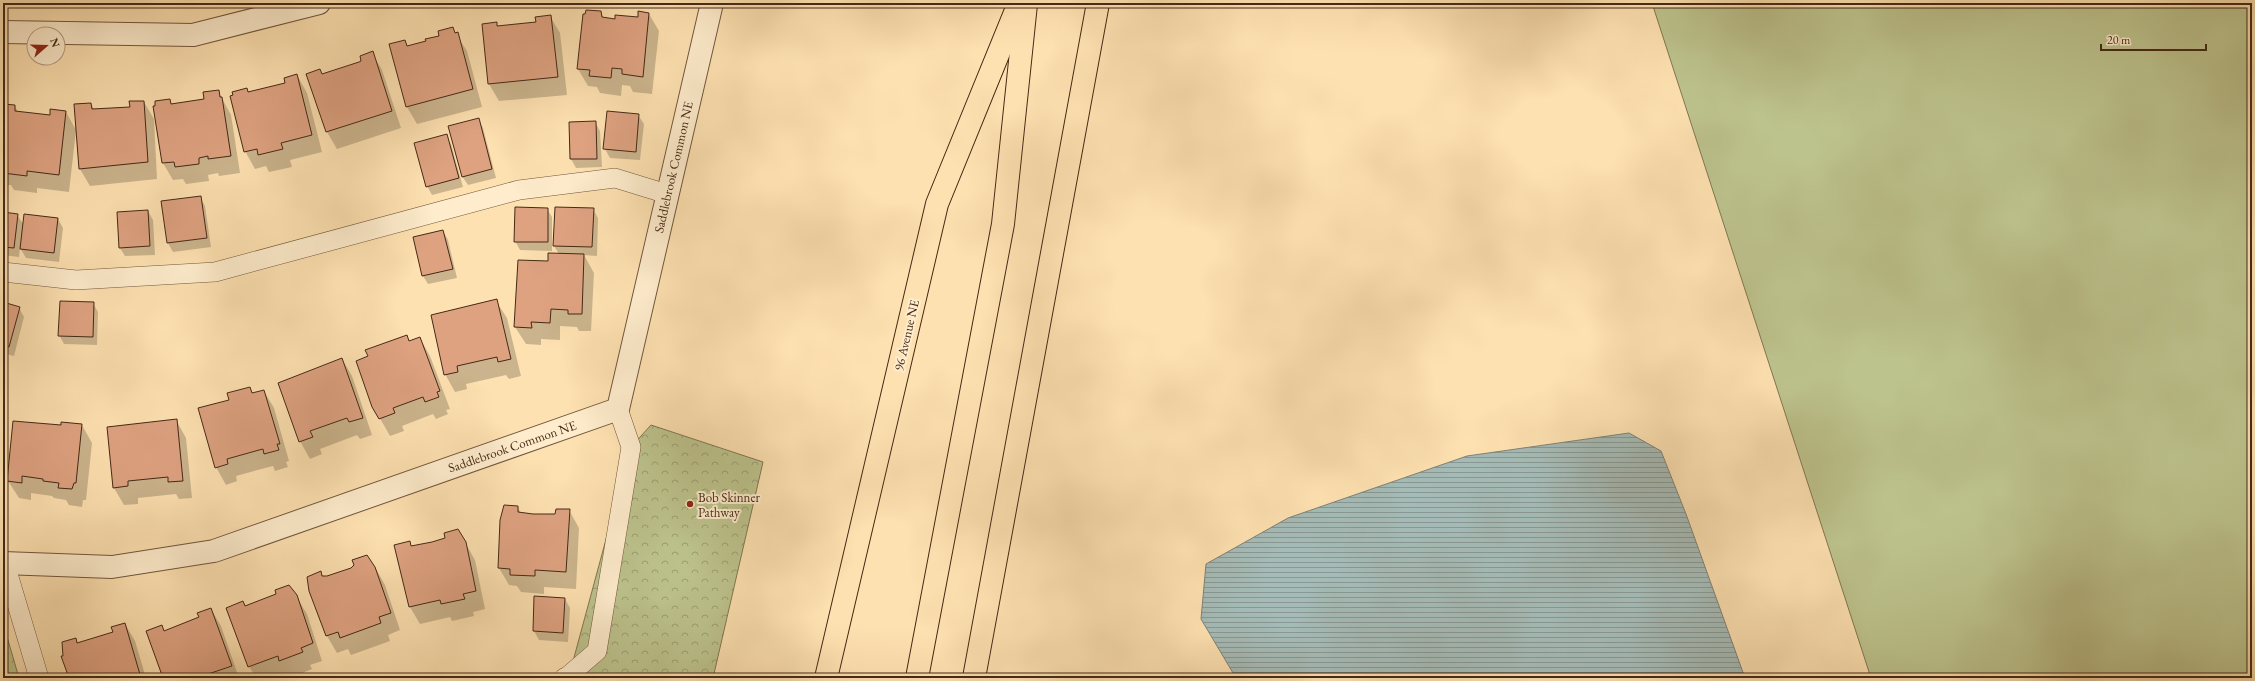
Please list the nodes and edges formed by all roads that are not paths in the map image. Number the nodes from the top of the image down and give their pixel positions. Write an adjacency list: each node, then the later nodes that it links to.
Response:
1 (319, 3): 6 (street)
2 (712, 3): 7 (street, Saddlebrook Common NE)
3 (1019, 3): 13 (main road, 96 Avenue NE)
4 (1026, 3): 14 (main road)
5 (1098, 3): 15 (main road)
6 (3, 32)
7 (667, 194): 8 (lane); 9 (street, Saddlebrook Common NE)
8 (3, 272)
9 (618, 409): 10 (street, Saddlebrook Common NE); 12 (lane)
10 (4, 564): 11 (lane)
11 (39, 678)
12 (564, 678)
13 (826, 678)
14 (917, 678)
15 (974, 678)

